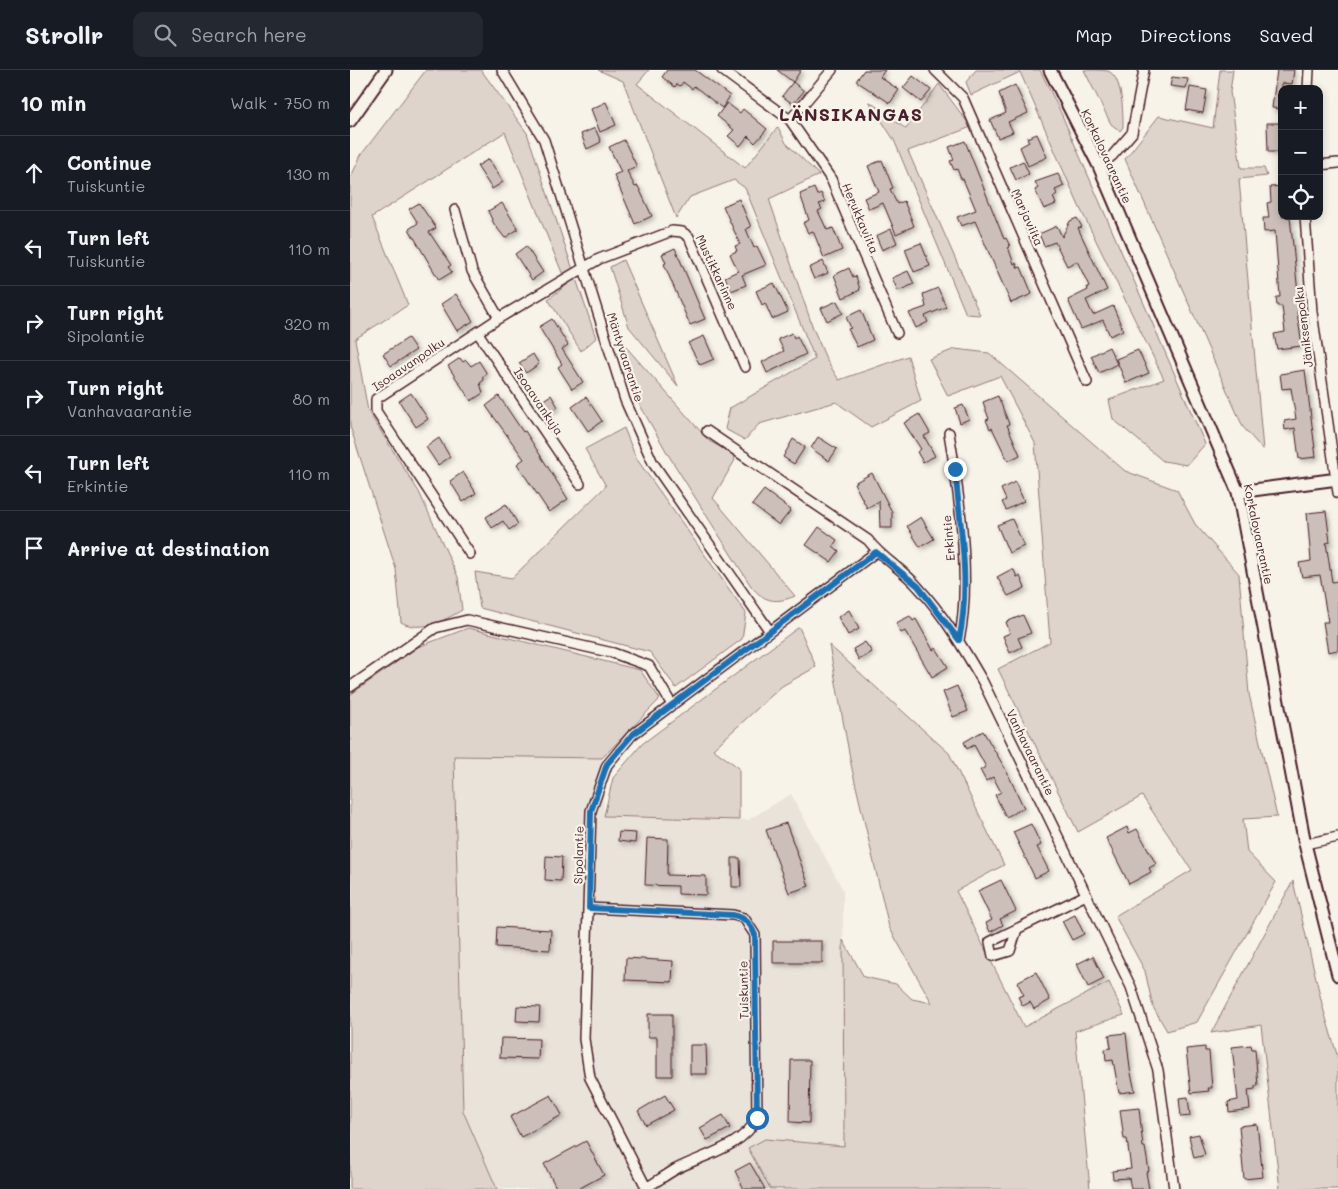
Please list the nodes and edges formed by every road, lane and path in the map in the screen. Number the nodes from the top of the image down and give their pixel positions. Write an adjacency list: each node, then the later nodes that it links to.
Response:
1 (386, 70): 11 (street)
2 (502, 70): 17 (street, Mäntyvaarantie)
3 (722, 70): 10 (street, Herukkaviita)
4 (832, 70): 10 (street)
5 (935, 70): 22 (street, Marjaviita)
6 (1050, 70): 14 (street, Korkalovaarantie)
7 (1144, 70): 14 (street)
8 (1309, 70): 9 (street)
9 (1308, 85)
10 (790, 120): 20 (street, Herukkaviita)
11 (350, 121)
12 (1338, 163): 13 (street)
13 (1323, 165)
14 (1099, 166): 27 (street, Korkalovaarantie)
15 (455, 210): 18 (street)
16 (1305, 220): 25 (street, Jäniksenpolku)
17 (584, 269): 18 (street, Isoaavanpolku); 21 (street, Mustikkarinne); 31 (street, Mäntyvaarantie)
18 (499, 318): 19 (street, Isoaavanpolku)
19 (478, 332): 26 (street, Isoaavankuja); 30 (street, Isoaavanpolku)
20 (897, 333)
21 (745, 367)
22 (1087, 382)
23 (707, 431): 29 (street, Vanhavaarantie)
24 (949, 433): 32 (street, Erkintie)
25 (1337, 479): 27 (street); 28 (street, Jäniksenpolku)
26 (580, 484)
27 (1238, 492): 36 (street, Korkalovaarantie)
28 (1338, 493)
29 (876, 552): 31 (street, Sipolantie); 32 (street, Vanhavaarantie)
30 (470, 554)
31 (769, 630): 34 (street, Sipolantie)
32 (959, 640): 37 (street, Vanhavaarantie)
33 (350, 687): 34 (street)
34 (672, 705): 38 (street, Sipolantie)
35 (1338, 836): 36 (street)
36 (1304, 844): 40 (street, Korkalovaarantie)
37 (1086, 895): 39 (street); 42 (street, Vanhavaarantie)
38 (589, 908): 41 (street, Sipolantie); 41 (street, Tuiskuntie)
39 (1017, 929)
40 (1338, 975)
41 (647, 1188)
42 (1174, 1189)

